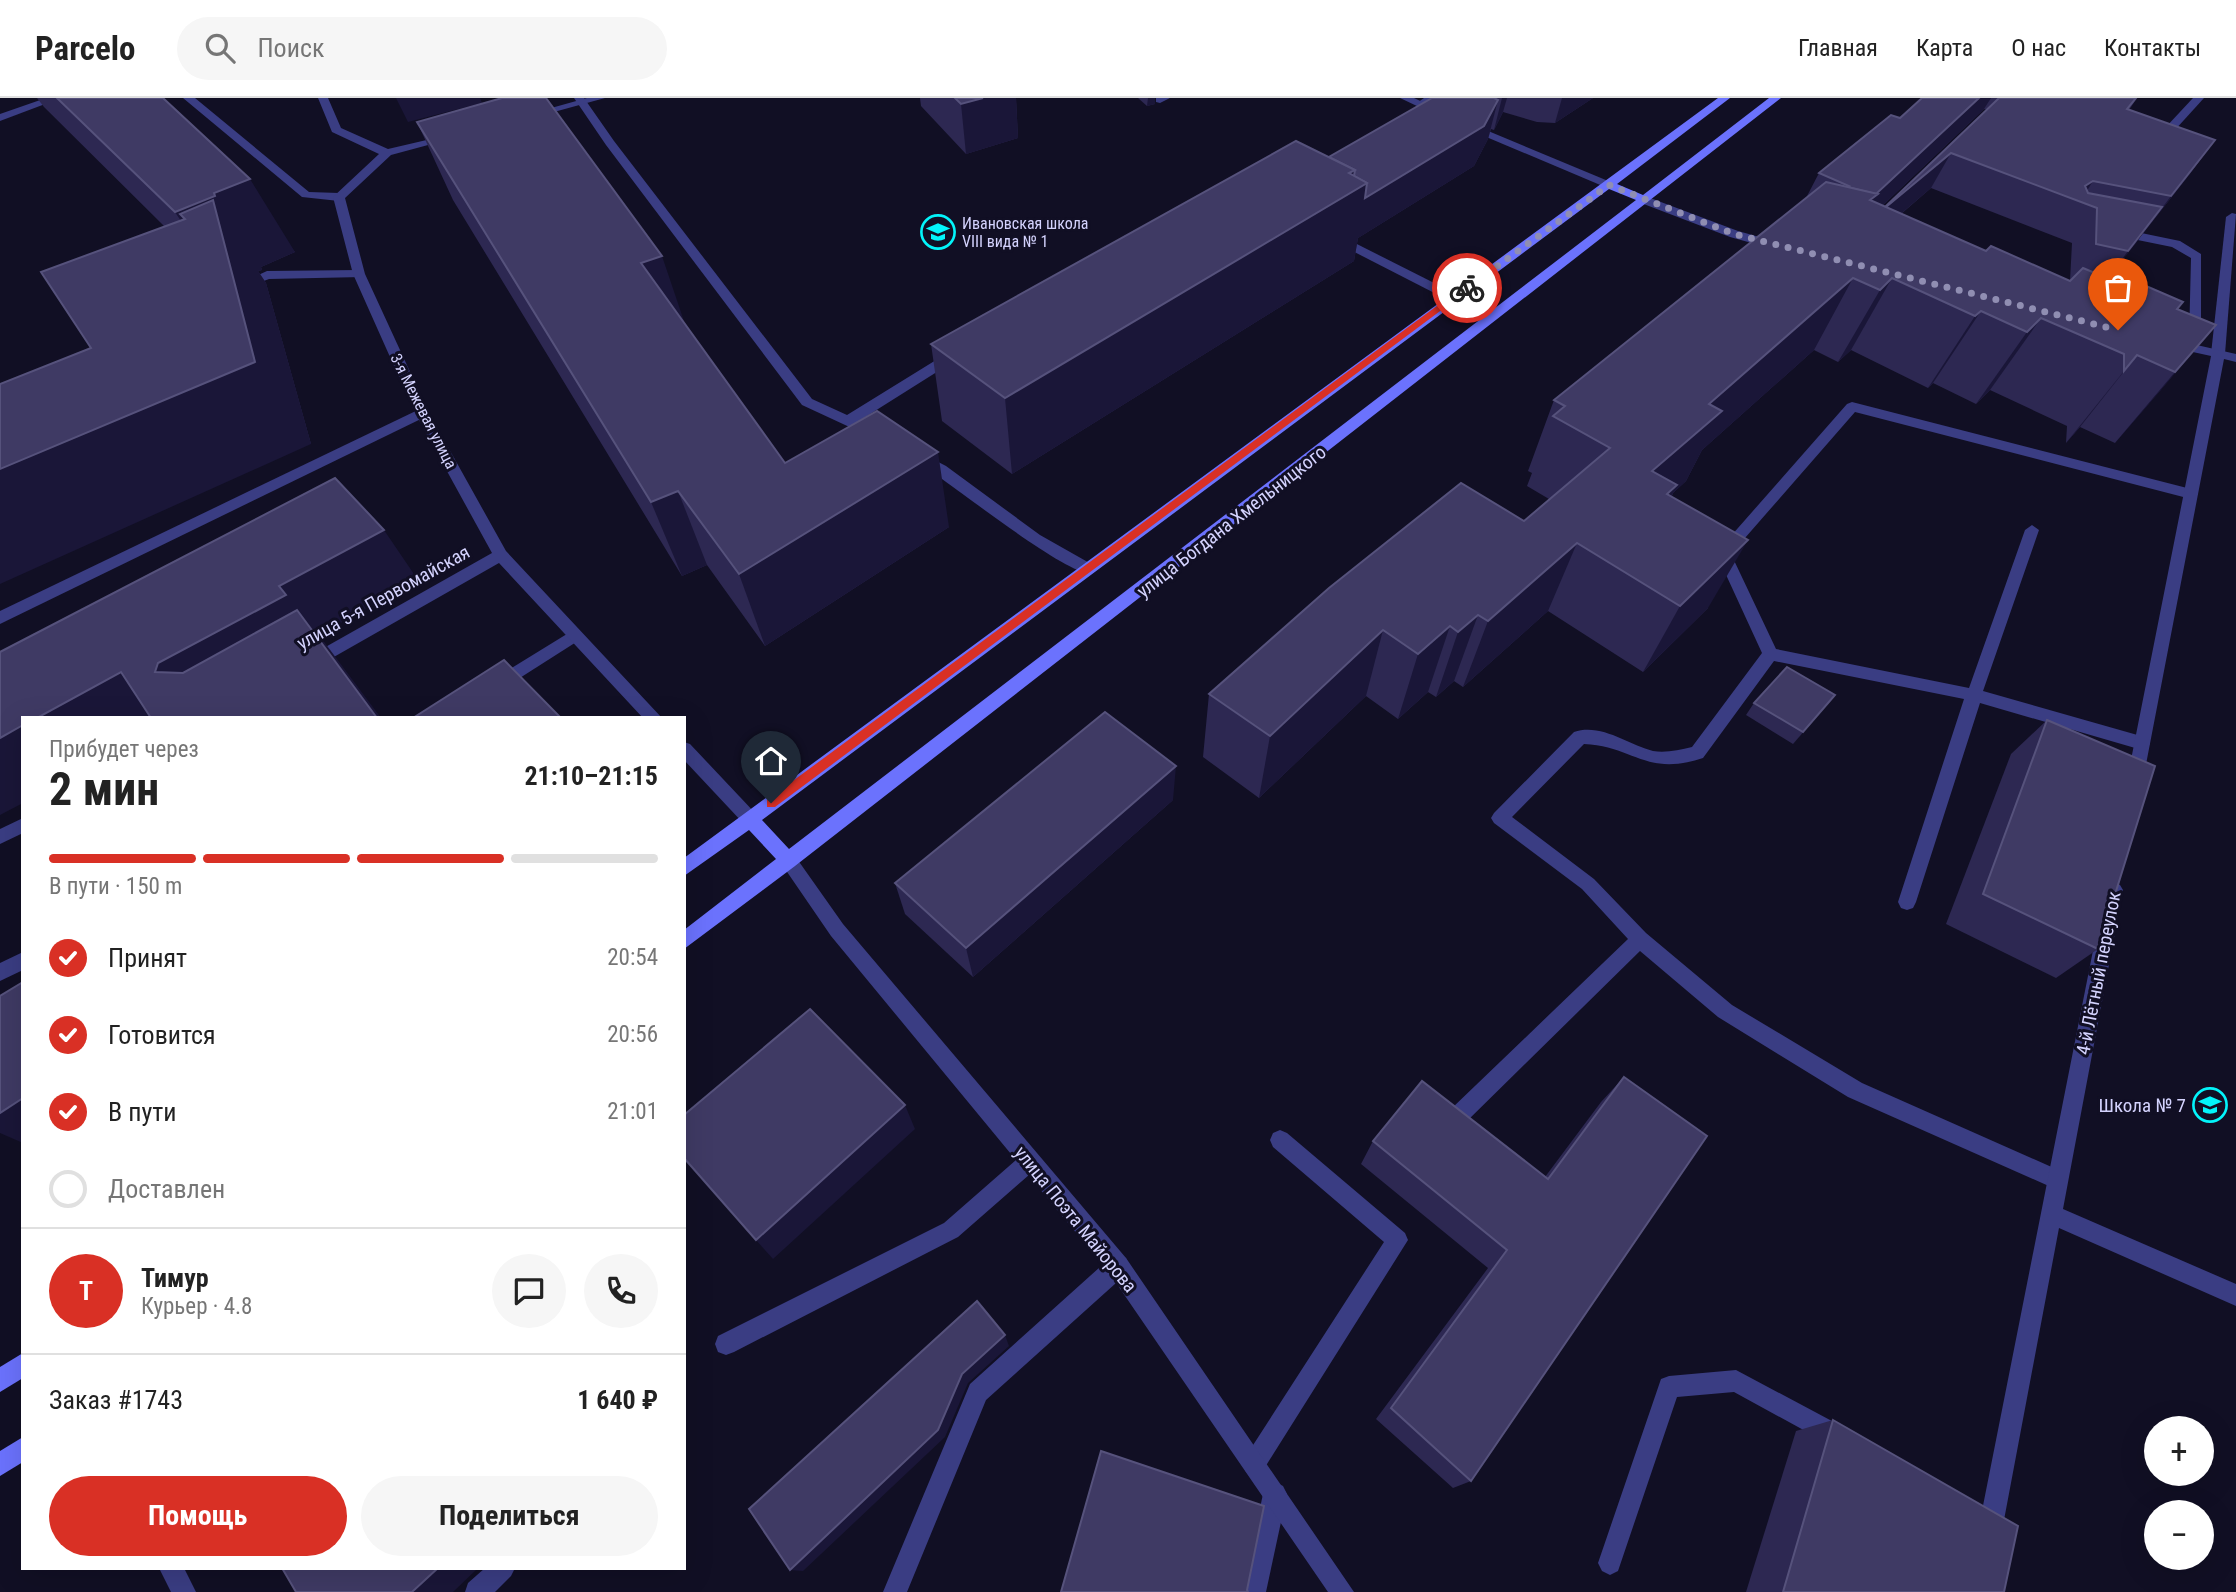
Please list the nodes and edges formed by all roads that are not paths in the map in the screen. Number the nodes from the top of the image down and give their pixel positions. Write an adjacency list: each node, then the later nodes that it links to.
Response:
1 (56, 98): 12 (street)
2 (188, 98): 18 (street)
3 (323, 98): 16 (street)
4 (600, 98): 10 (street)
5 (1405, 98): 11 (street)
6 (1432, 98): 11 (street)
7 (1725, 98): 17 (main road)
8 (1776, 98): 19 (main road, улица Богдана Хмельницкого)
9 (2199, 98): 14 (street)
10 (581, 100): 13 (street); 32 (street)
11 (1421, 105): 17 (street)
12 (0, 118)
13 (520, 119)
14 (2170, 129)
15 (466, 133): 16 (street)
16 (387, 153): 18 (street)
17 (1609, 185): 19 (main road); 26 (main road)
18 (339, 197): 24 (street, 3-я Межевая улица)
19 (1645, 200): 23 (street); 52 (main road, улица Богдана Хмельницкого)
20 (2232, 217): 30 (street)
21 (1319, 228): 26 (street)
22 (2109, 231): 29 (street)
23 (1784, 248)
24 (359, 274): 25 (street); 31 (street, 3-я Межевая улица)
25 (229, 292)
26 (1454, 298): 38 (main road)
27 (2156, 339): 29 (street)
28 (968, 346): 32 (street)
29 (2196, 349): 30 (street)
30 (2227, 356): 35 (street)
31 (422, 413): 37 (street, 3-я Межевая улица); 39 (street)
32 (850, 420): 33 (street)
33 (884, 438)
34 (907, 450): 38 (street)
35 (2191, 494): 41 (street); 46 (street)
36 (2032, 530): 44 (street)
37 (501, 555): 40 (street, 3-я Межевая улица); 42 (street, улица 5-я Первомайская)
38 (1088, 569): 49 (main road)
39 (0, 618)
40 (575, 635): 43 (street); 45 (street, 3-я Межевая улица)
41 (1770, 654): 44 (street); 57 (street)
42 (297, 670)
43 (481, 695)
44 (1974, 695): 46 (street); 55 (street)
45 (652, 716)
46 (2142, 743): 48 (street)
47 (686, 752): 49 (street)
48 (2132, 797)
49 (750, 819): 52 (main road); 54 (main road)
50 (21, 825): 51 (street)
51 (0, 837)
52 (789, 861): 56 (main road, улица Богдана Хмельницкого); 62 (street, улица Поэта Майорова)
53 (2118, 866): 63 (street, 4-й Лётный переулок)
54 (686, 867)
55 (1907, 902)
56 (686, 939)
57 (1640, 939): 60 (street); 63 (street)
58 (21, 961): 59 (street)
59 (0, 973)
60 (1458, 1116)
61 (1280, 1140): 72 (street)
62 (1030, 1161): 65 (street, улица Поэта Майорова); 67 (street)
63 (2058, 1180): 64 (street, 4-й Лётный переулок)
64 (2051, 1214): 66 (street); 76 (street, 4-й Лётный переулок)
65 (1118, 1266): 72 (street, улица Поэта Майорова); 83 (street)
66 (2236, 1295)
67 (726, 1344)
68 (21, 1365): 69 (main road)
69 (0, 1381)
70 (1858, 1448): 78 (street)
71 (21, 1449): 73 (main road)
72 (1254, 1464): 74 (street, улица Поэта Майорова)
73 (0, 1465)
74 (1275, 1494): 84 (street); 85 (street, улица Поэта Майорова)
75 (1967, 1508): 76 (street)
76 (1992, 1521): 77 (street, 4-й Лётный переулок)
77 (1985, 1557)
78 (1610, 1563)
79 (172, 1570): 81 (street)
80 (501, 1570): 82 (street)
81 (184, 1592)
82 (477, 1592)
83 (895, 1592)
84 (1254, 1592)
85 (1342, 1592)

